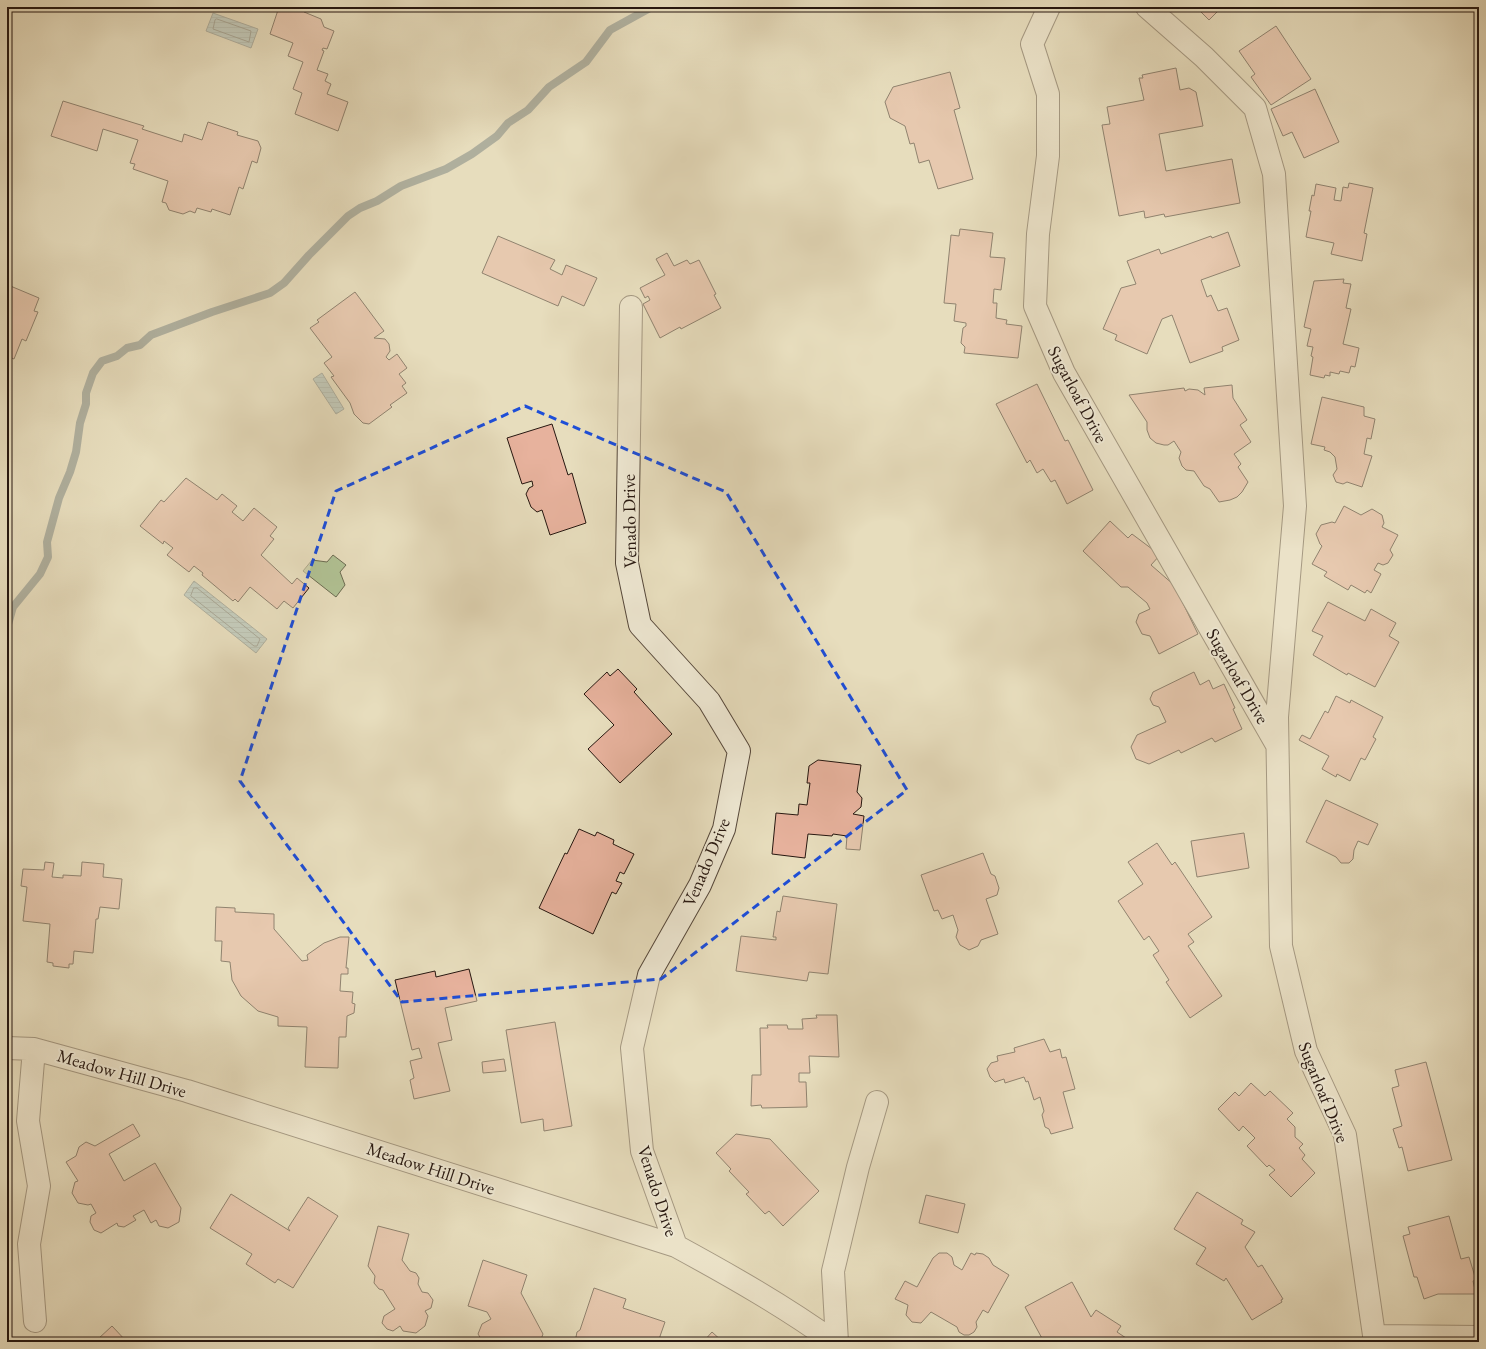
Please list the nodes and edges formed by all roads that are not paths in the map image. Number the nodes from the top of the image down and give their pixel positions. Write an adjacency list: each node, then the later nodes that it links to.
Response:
1 (1049, 7): 4 (street, Sugarloaf Drive)
2 (1147, 7): 4 (street, Sugarloaf Drive)
3 (630, 306): 8 (street, Venado Drive)
4 (1278, 746): 11 (street, Sugarloaf Drive)
5 (7, 1048): 6 (street, Meadow Hill Drive)
6 (34, 1049): 8 (street, Meadow Hill Drive); 9 (street)
7 (877, 1102): 12 (street)
8 (676, 1246): 12 (street, Meadow Hill Drive)
9 (35, 1321)
10 (1479, 1337): 11 (street)
11 (1375, 1339)
12 (836, 1342)

